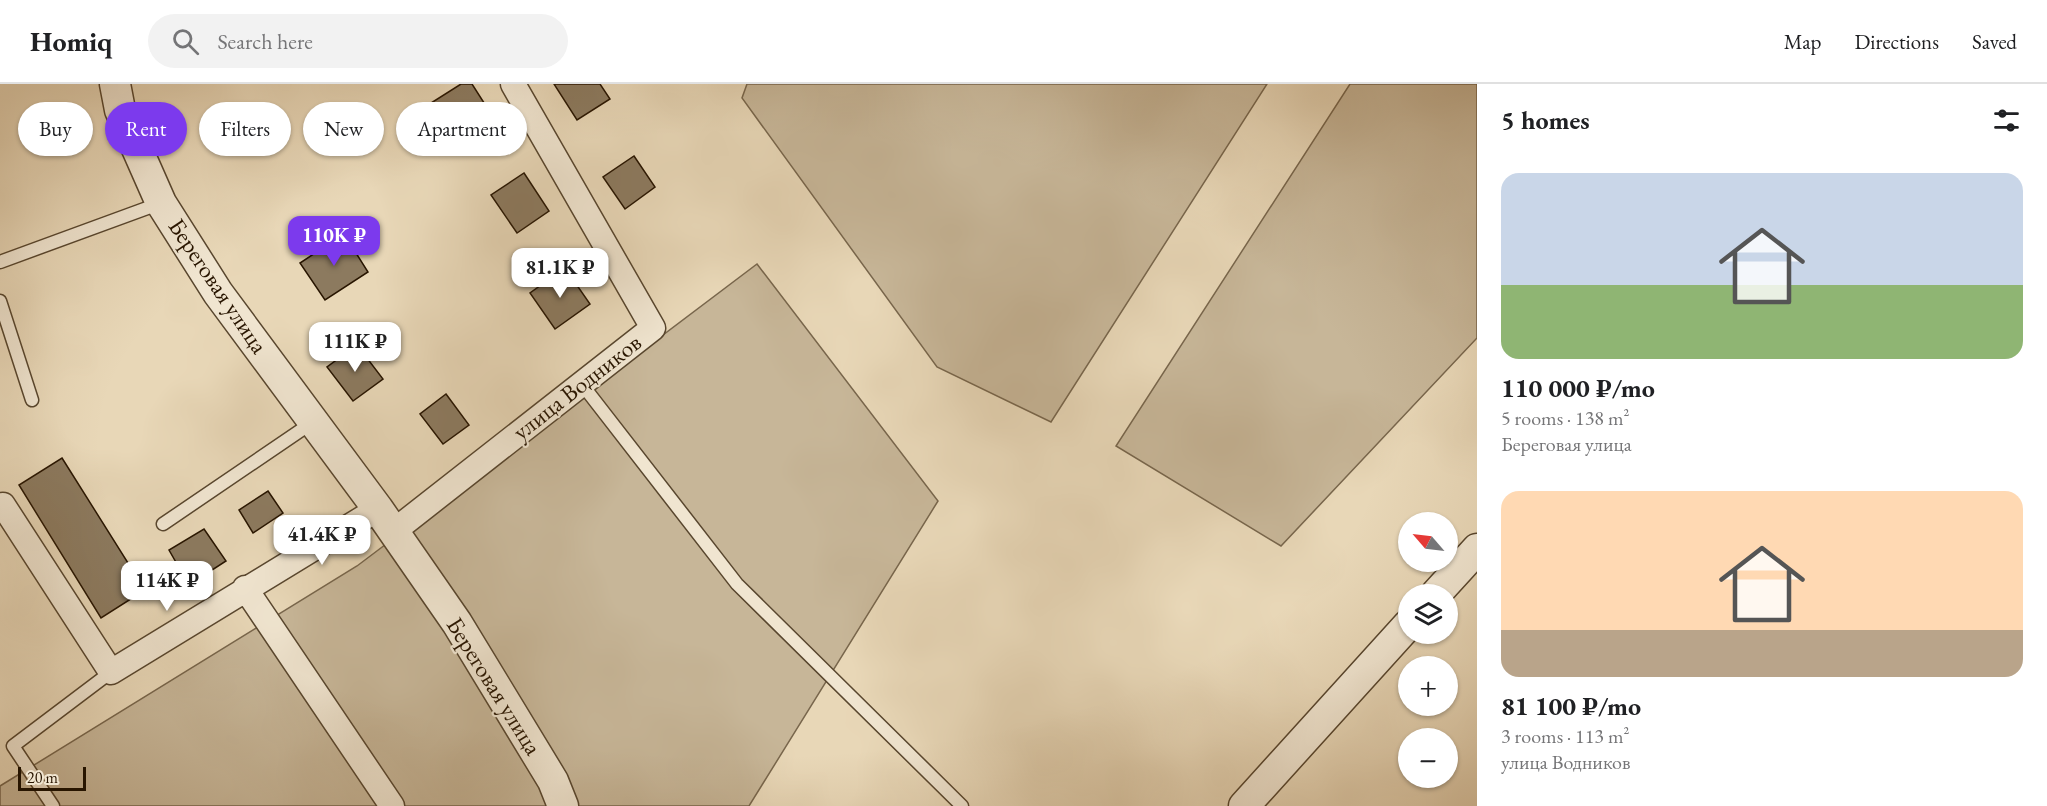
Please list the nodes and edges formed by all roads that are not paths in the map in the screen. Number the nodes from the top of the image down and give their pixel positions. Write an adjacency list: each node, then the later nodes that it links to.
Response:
1 (115, 84): 3 (street, Береговая улица)
2 (513, 84): 6 (street, улица Водников)
3 (161, 203): 4 (lane); 8 (street, Береговая улица)
4 (0, 262)
5 (0, 301): 7 (lane)
6 (581, 383): 10 (street, улица Водников); 20 (lane)
7 (32, 400)
8 (314, 421): 10 (street, Береговая улица); 11 (lane)
9 (3, 505): 16 (street)
10 (386, 520): 14 (street, улица Водников); 19 (street, Береговая улица)
11 (163, 524)
12 (1477, 549): 13 (street)
13 (1445, 584)
14 (245, 588): 16 (street, улица Водников); 18 (street)
15 (1398, 635): 21 (street)
16 (111, 672): 17 (lane)
17 (53, 806)
18 (392, 806)
19 (563, 806)
20 (962, 806)
21 (1244, 806)

